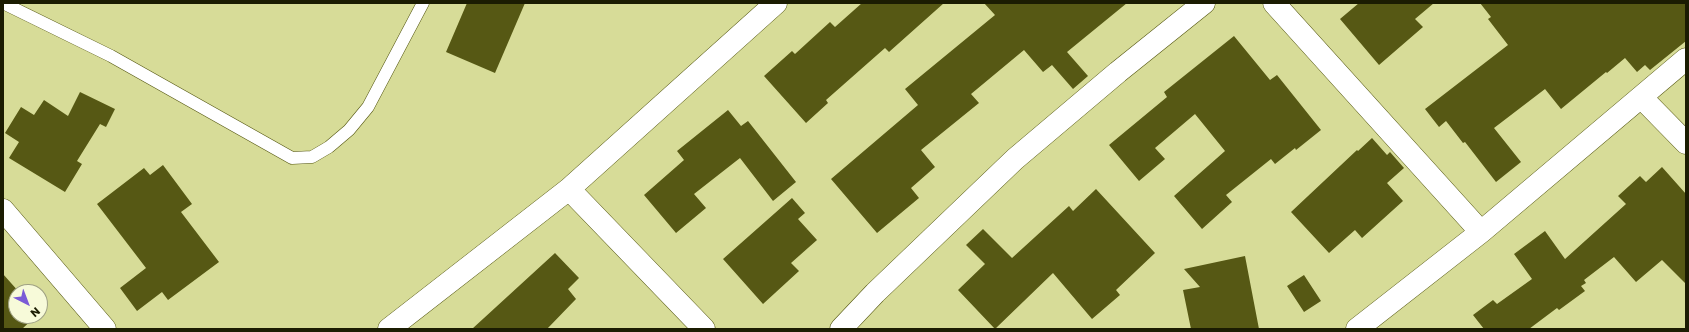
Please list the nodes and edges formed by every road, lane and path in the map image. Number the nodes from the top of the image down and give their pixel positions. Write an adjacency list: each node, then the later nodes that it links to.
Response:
1 (3, 3): 2 (lane)
2 (423, 3)
3 (776, 3): 9 (street)
4 (1204, 3): 15 (street)
5 (1274, 3): 11 (street)
6 (1686, 59): 7 (street)
7 (1641, 97): 8 (street); 11 (street)
8 (1686, 143)
9 (569, 189): 13 (street); 14 (street)
10 (3, 210): 12 (street)
11 (1481, 232): 16 (street)
12 (105, 329)
13 (389, 329)
14 (704, 329)
15 (841, 329)
16 (1357, 329)

